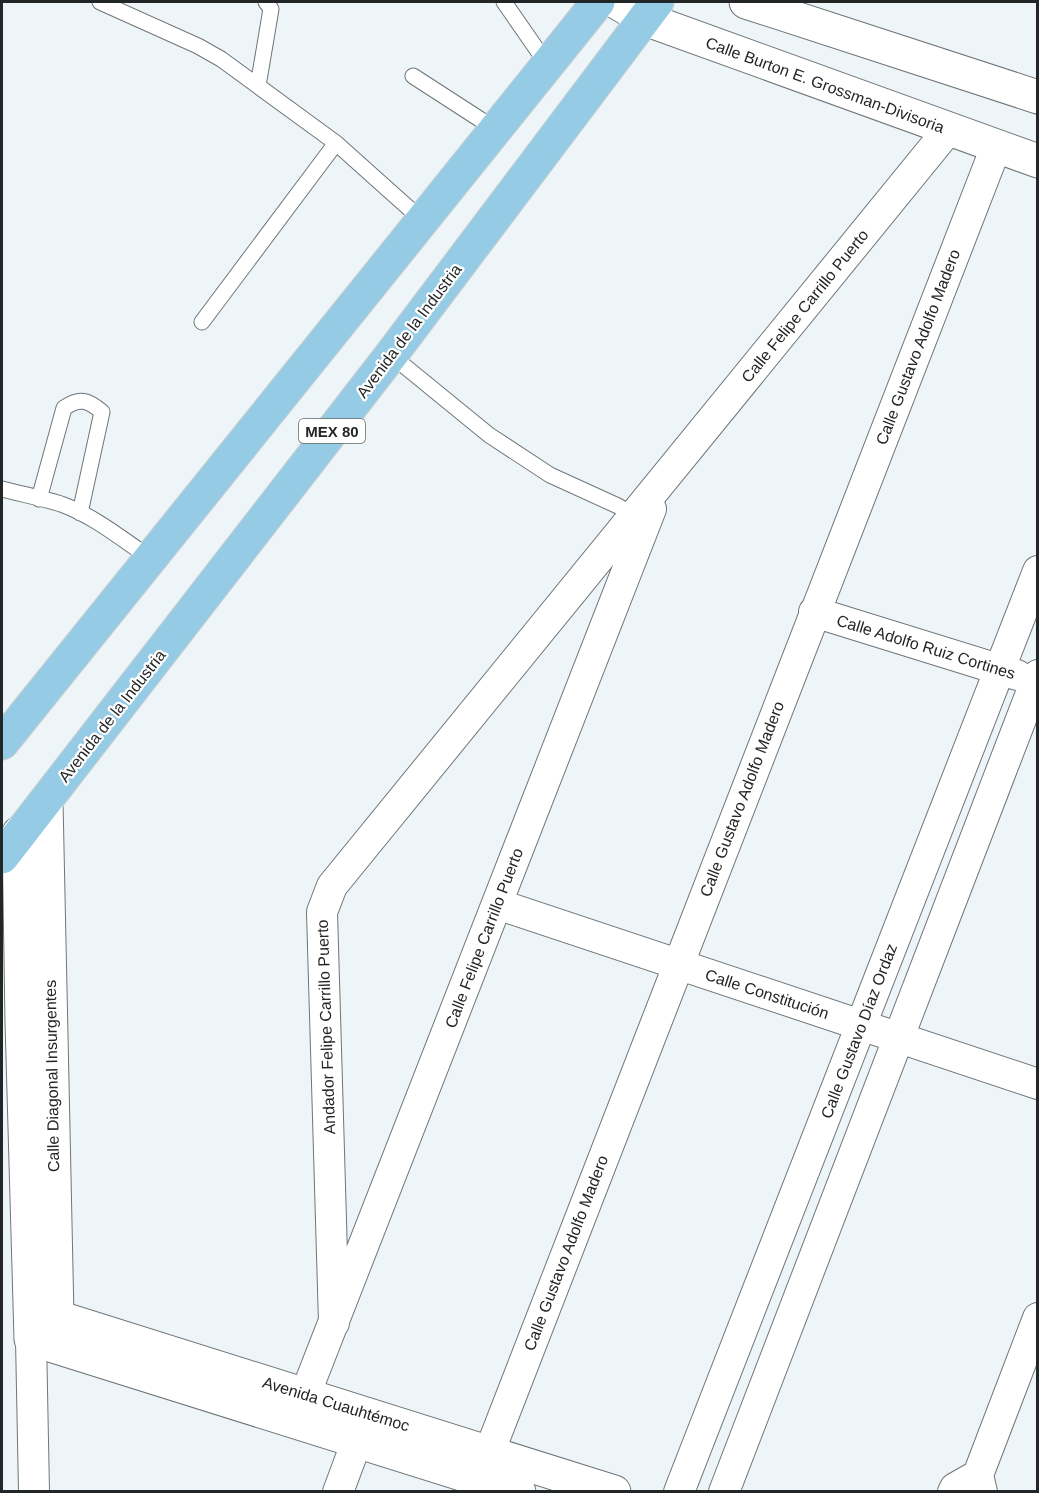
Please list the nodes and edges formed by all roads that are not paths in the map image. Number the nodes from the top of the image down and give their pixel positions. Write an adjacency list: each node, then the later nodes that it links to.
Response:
1 (100, 2): 7 (lane)
2 (266, 2): 11 (lane)
3 (504, 2): 9 (lane)
4 (598, 2): 9 (main road)
5 (616, 2): 8 (street, Calle Burton E. Grossman-Divisoria)
6 (746, 2): 12 (street)
7 (128, 7): 11 (lane)
8 (651, 10): 14 (street, Calle Burton E. Grossman-Divisoria); 20 (main road, Avenida de la Industria / MEX 80)
9 (547, 64): 13 (main road)
10 (413, 76): 13 (lane)
11 (258, 86): 15 (lane)
12 (1038, 97)
13 (495, 129): 18 (main road)
14 (948, 130): 16 (street, Calle Burton E. Grossman-Divisoria); 21 (street, Calle Felipe Carrillo Puerto)
15 (336, 143): 18 (lane); 19 (lane)
16 (996, 147): 17 (street, Calle Burton E. Grossman-Divisoria); 28 (street, Calle Gustavo Adolfo Madero)
17 (1038, 161)
18 (422, 220): 26 (main road)
19 (202, 322)
20 (391, 355): 25 (lane); 33 (main road, Avenida de la Industria / MEX 80)
21 (662, 482): 25 (street, Calle Felipe Carrillo Puerto); 35 (street, Calle Felipe Carrillo Puerto)
22 (2, 489): 23 (lane)
23 (39, 499): 24 (lane); 24 (lane)
24 (80, 513): 26 (lane)
25 (634, 516): 31 (street, Calle Felipe Carrillo Puerto)
26 (150, 558): 32 (main road)
27 (1038, 571): 29 (street, Calle Gustavo Díaz Ordaz)
28 (814, 612): 29 (street, Calle Adolfo Ruiz Cortines); 36 (street, Calle Gustavo Adolfo Madero)
29 (999, 670): 30 (street, Calle Adolfo Ruiz Cortines); 37 (street, Calle Gustavo Díaz Ordaz)
30 (1037, 679): 38 (street)
31 (474, 712): 42 (street, Andador Felipe Carrillo Puerto)
32 (2, 743)
33 (46, 801): 34 (main road, Avenida de la Industria / MEX 80); 40 (street, Calle Diagonal Insurgentes)
34 (10, 845): 43 (street, Calle Diagonal Insurgentes)
35 (497, 904): 36 (street, Calle Constitución); 42 (street, Calle Felipe Carrillo Puerto)
36 (678, 964): 37 (street, Calle Constitución); 46 (street, Calle Gustavo Adolfo Madero)
37 (861, 1025): 38 (street, Calle Constitución); 52 (street, Calle Gustavo Díaz Ordaz)
38 (898, 1038): 39 (street, Calle Constitución); 53 (street)
39 (1038, 1084)
40 (57, 1317): 43 (street); 44 (street, Avenida Cuauhtémoc)
41 (1038, 1318): 47 (street)
42 (334, 1323): 44 (street, Calle Felipe Carrillo Puerto)
43 (31, 1339): 44 (street, Avenida Cuauhtémoc); 48 (street, Calle Diagonal Insurgentes)
44 (322, 1410): 45 (street, Avenida Cuauhtémoc); 46 (street, Avenida Cuauhtémoc)
45 (357, 1441): 49 (street); 50 (street, Avenida Cuauhtémoc)
46 (489, 1453): 51 (street, Avenida Cuauhtémoc)
47 (980, 1483): 54 (street)
48 (34, 1491)
49 (338, 1491)
50 (519, 1491)
51 (614, 1491)
52 (679, 1491)
53 (724, 1491)
54 (953, 1491)

